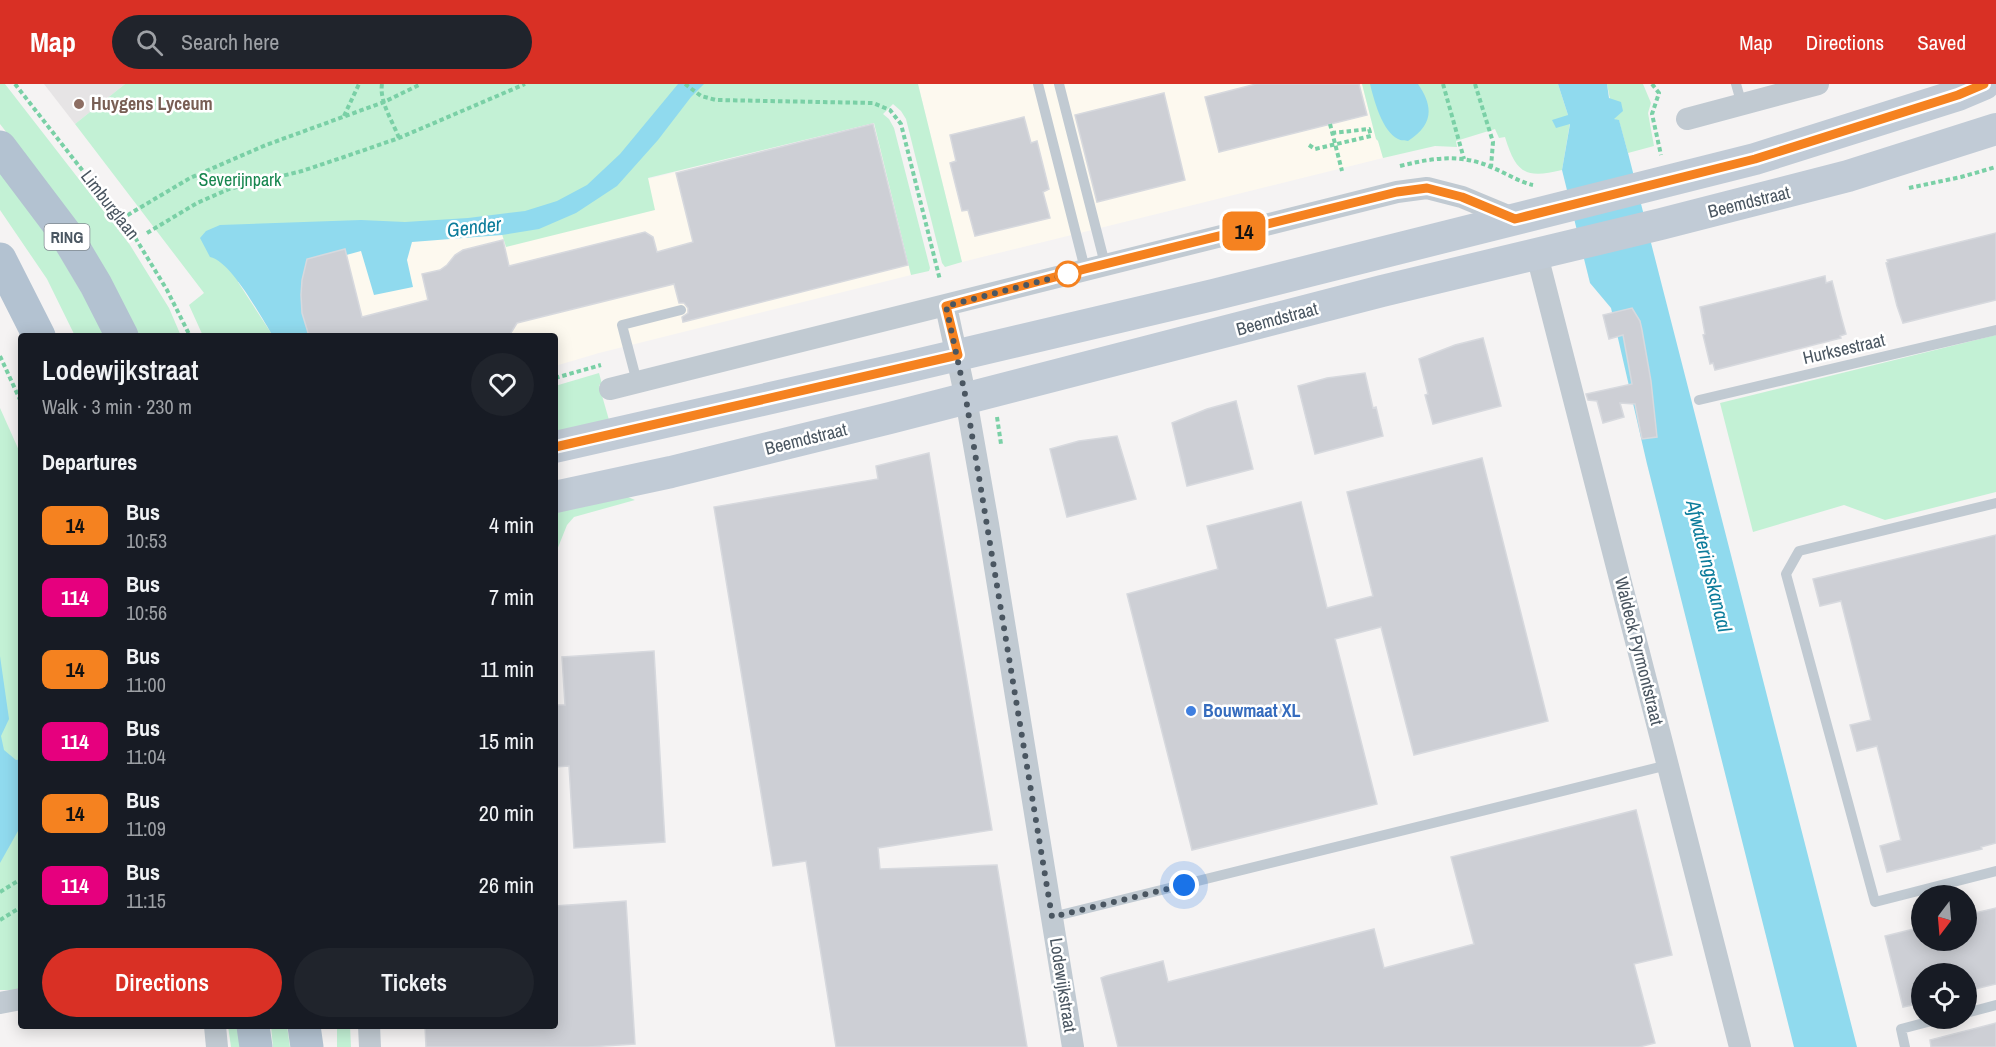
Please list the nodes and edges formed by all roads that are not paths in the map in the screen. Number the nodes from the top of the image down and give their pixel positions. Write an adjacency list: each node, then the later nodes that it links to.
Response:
1 (1038, 84): 12 (lane)
2 (1059, 84): 12 (lane)
3 (1818, 84): 5 (street)
4 (1984, 84): 9 (main road)
5 (1739, 95): 6 (street)
6 (1687, 119)
7 (1996, 129): 10 (main road, Beemdstraat)
8 (0, 147): 17 (main road, RING)
9 (1515, 219): 12 (street); 18 (main road)
10 (1537, 255): 21 (main road, Beemdstraat); 26 (street, Waldeck Pyrmontstraat)
11 (0, 259): 16 (main road)
12 (1095, 267): 13 (street)
13 (946, 306): 18 (street); 19 (street)
14 (681, 310): 19 (lane)
15 (1996, 330): 22 (lane, Hurksestraat)
16 (37, 333)
17 (120, 333)
18 (958, 355): 21 (street, Lodewijkstraat); 23 (main road)
19 (637, 382): 20 (street)
20 (610, 389)
21 (966, 399): 24 (main road, Beemdstraat); 28 (street, Lodewijkstraat)
22 (1699, 400)
23 (558, 446)
24 (558, 496)
25 (1996, 503): 27 (lane)
26 (1668, 765): 28 (lane); 41 (street, Waldeck Pyrmontstraat)
27 (1996, 871)
28 (1052, 917): 40 (street, Lodewijkstraat)
29 (18, 1000): 30 (street)
30 (0, 1003)
31 (1996, 1005): 32 (lane)
32 (1977, 1010)
33 (1911, 1026): 42 (lane)
34 (254, 1029): 37 (main road)
35 (304, 1029): 38 (main road)
36 (369, 1029): 39 (street)
37 (256, 1047)
38 (307, 1047)
39 (370, 1047)
40 (1073, 1047)
41 (1740, 1047)
42 (1905, 1047)

